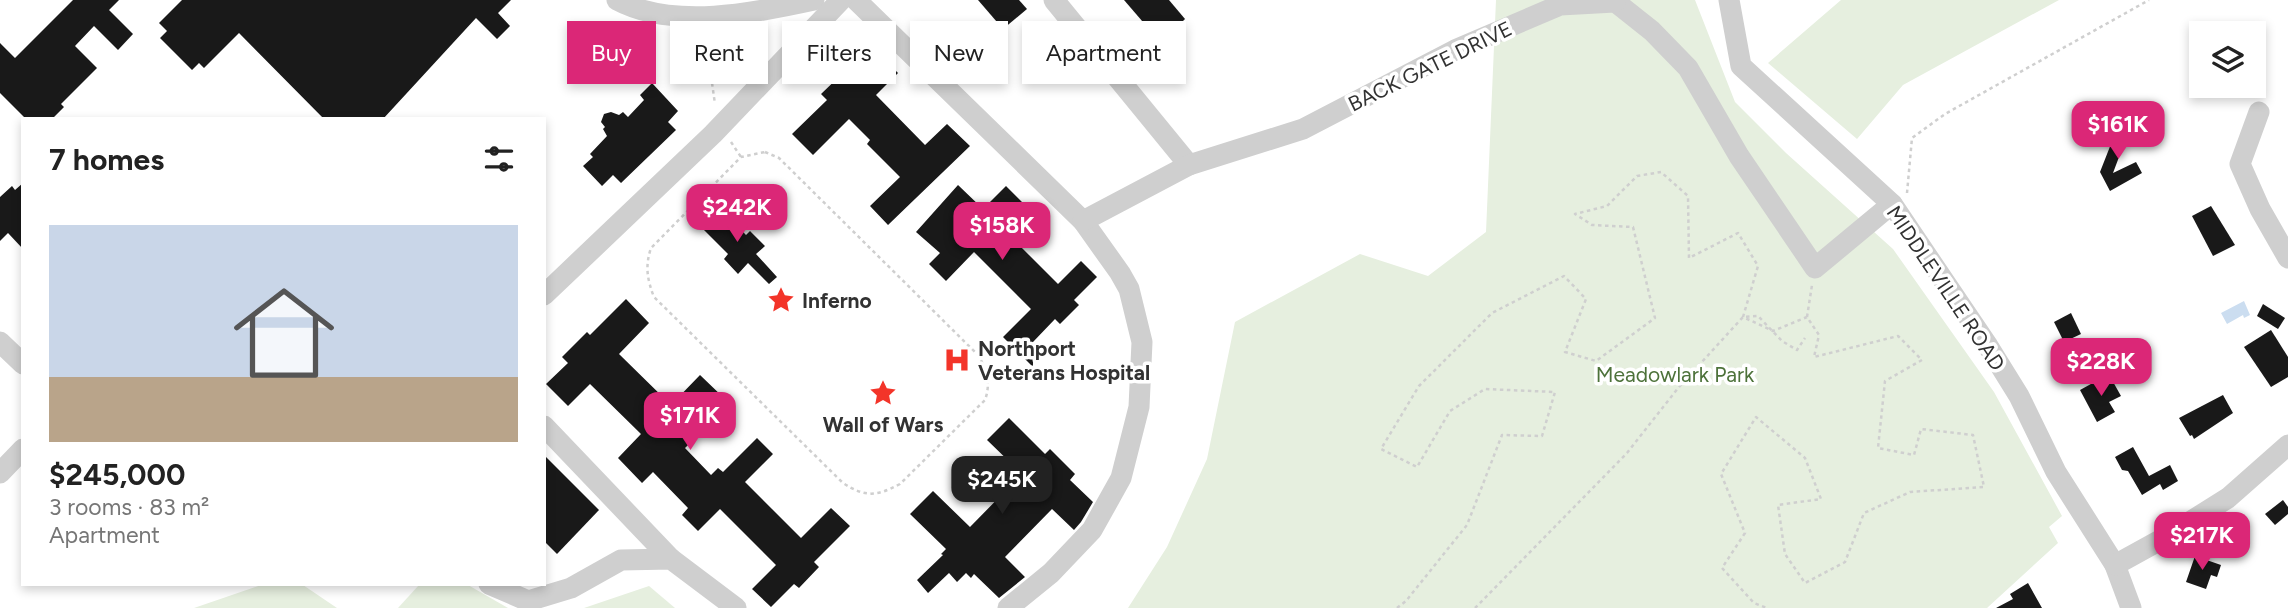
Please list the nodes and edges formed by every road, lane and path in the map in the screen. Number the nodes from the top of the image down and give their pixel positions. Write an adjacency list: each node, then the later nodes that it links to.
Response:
1 (617, 0): 2 (street)
2 (814, 0)
3 (841, 0): 11 (street)
4 (856, 0): 15 (street)
5 (1054, 0): 13 (street)
6 (1729, 0): 14 (street, MIDDLEVILLE ROAD)
7 (2149, 0): 14 (path)
8 (1614, 1): 13 (street, BACK GATE DRIVE); 17 (street, BACK GATE DRIVE)
9 (712, 84): 11 (path)
10 (2259, 112): 16 (street)
11 (722, 124): 12 (path); 18 (street)
12 (741, 157): 12 (path)
13 (1189, 165): 15 (street, BACK GATE DRIVE)
14 (1892, 204): 17 (street); 28 (street, MIDDLEVILLE ROAD)
15 (1083, 221): 31 (street)
16 (2288, 258)
17 (1815, 268): 20 (path)
18 (546, 293)
19 (1743, 317): 21 (path); 21 (path); 32 (path); 33 (path)
20 (1807, 317): 21 (path); 34 (path)
21 (1773, 331): 22 (path)
22 (1805, 338)
23 (546, 428): 27 (street)
24 (2288, 445): 28 (street)
25 (21, 451): 26 (street)
26 (0, 473)
27 (671, 559): 29 (street); 30 (street)
28 (2115, 565): 35 (street, MIDDLEVILLE ROAD)
29 (494, 586)
30 (736, 608)
31 (1008, 608)
32 (1397, 608)
33 (1475, 608)
34 (1767, 608)
35 (2132, 608)

